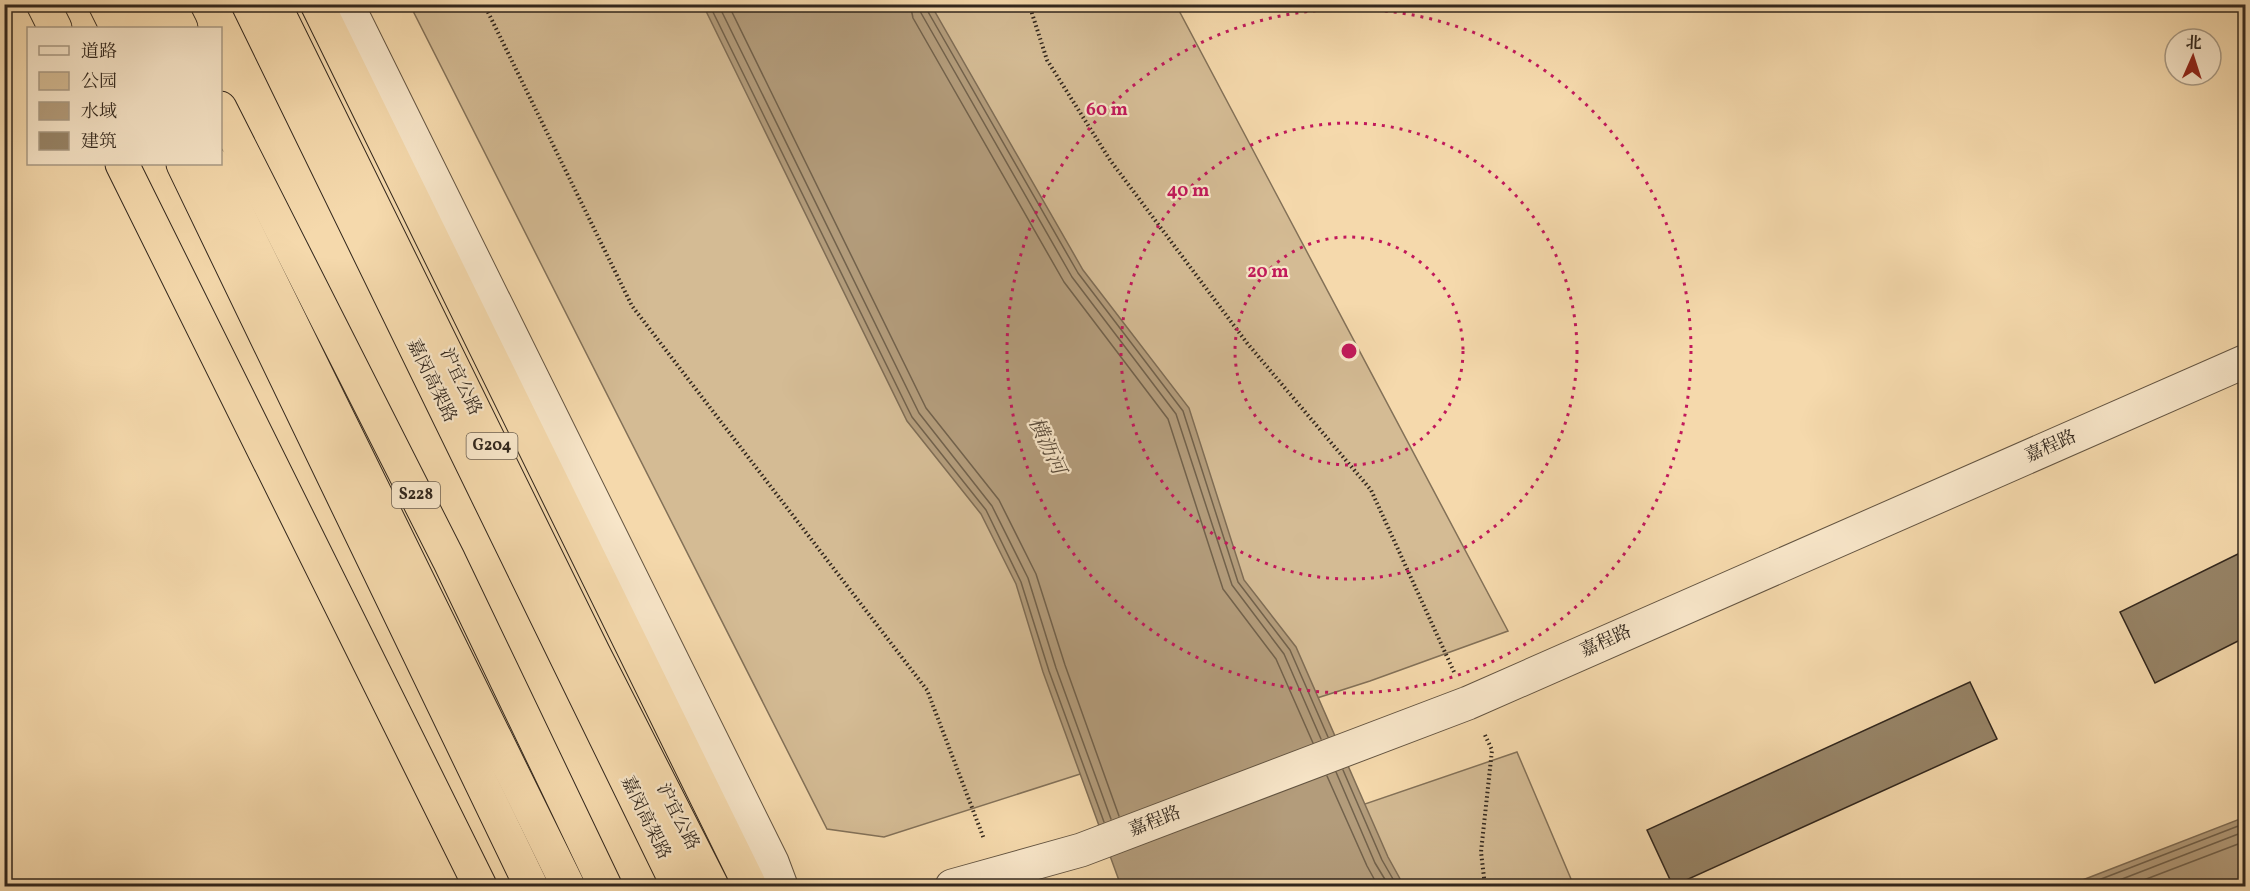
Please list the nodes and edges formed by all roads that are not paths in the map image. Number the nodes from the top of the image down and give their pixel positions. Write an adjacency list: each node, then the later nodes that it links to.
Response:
1 (43, 4): 9 (highway)
2 (105, 4): 10 (highway)
3 (135, 4): 11 (highway)
4 (169, 4): 12 (highway)
5 (248, 4): 23 (highway, 嘉闵高架路)
6 (274, 4): 24 (highway, 沪宜公路 / G204)
7 (317, 4): 18 (highway)
8 (347, 4): 25 (street)
9 (54, 27)
10 (116, 27)
11 (146, 27)
12 (180, 27)
13 (222, 112): 22 (highway, S228)
14 (122, 165): 19 (highway)
15 (183, 165): 20 (highway)
16 (213, 165): 21 (highway)
17 (2246, 361): 26 (street, 嘉程路)
18 (748, 882)
19 (480, 886)
20 (531, 886)
21 (568, 886)
22 (605, 886)
23 (678, 886)
24 (712, 886)
25 (781, 886)
26 (952, 886)

